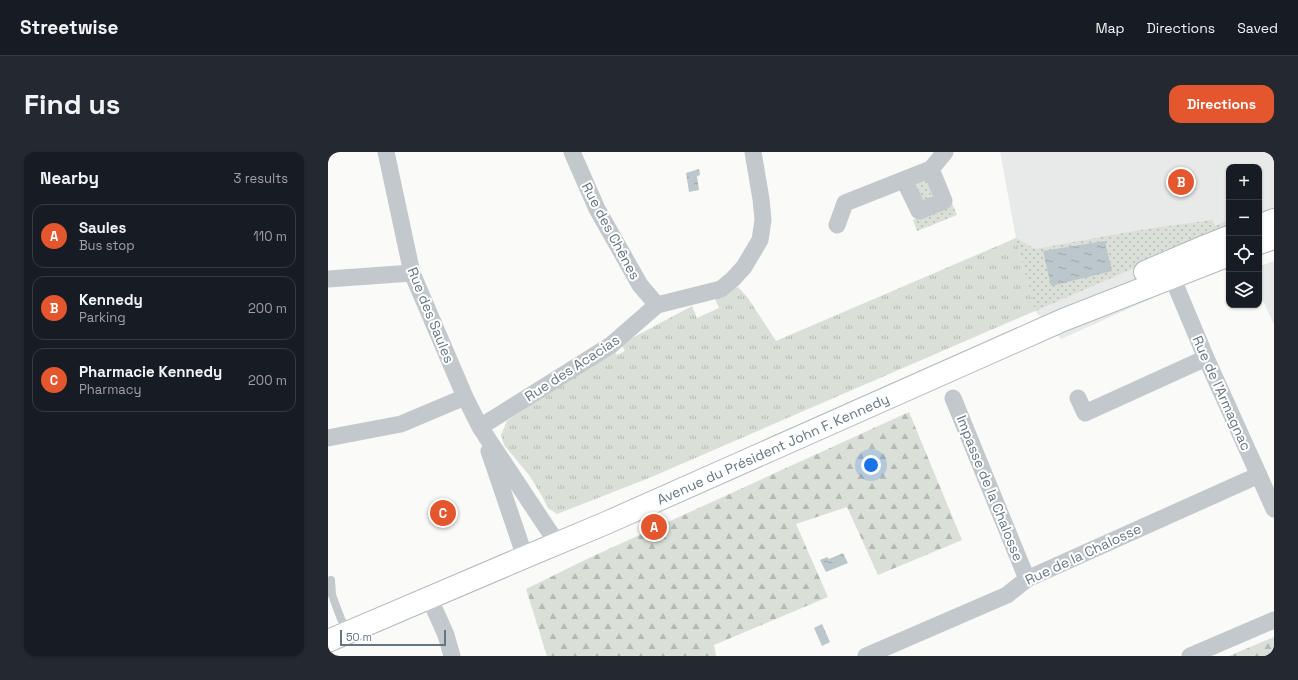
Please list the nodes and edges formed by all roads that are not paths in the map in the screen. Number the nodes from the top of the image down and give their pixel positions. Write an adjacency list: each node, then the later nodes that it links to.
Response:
1 (386, 152): 14 (street, Rue des Saules)
2 (572, 152): 16 (street, Rue des Chênes)
3 (753, 152): 16 (street, Rue des Acacias)
4 (945, 152): 5 (street)
5 (931, 169): 6 (street); 6 (street)
6 (904, 180): 7 (street)
7 (837, 225)
8 (1267, 227): 9 (main road)
9 (1262, 237)
10 (1226, 239): 13 (main road, Avenue du Président John F. Kennedy)
11 (1226, 246): 13 (main road, Avenue du Président John F. Kennedy)
12 (1226, 256): 13 (main road, Avenue du Président John F. Kennedy)
13 (1164, 272): 17 (street, Rue de l'Armagnac); 25 (main road, Avenue du Président John F. Kennedy)
14 (412, 273): 15 (street); 18 (street, Rue des Saules)
15 (328, 279)
16 (657, 305): 21 (street, Rue des Acacias)
17 (1206, 358): 20 (street); 23 (street, Rue de l'Armagnac)
18 (465, 397): 21 (street, Rue des Saules); 22 (street)
19 (953, 398): 27 (street, Impasse de la Chalosse)
20 (1078, 398)
21 (480, 427): 25 (street, Rue des Saules); 26 (street, Rue des Saules)
22 (328, 438)
23 (1258, 475): 24 (street, Rue de l'Armagnac); 27 (street, Rue de la Chalosse)
24 (1274, 510)
25 (557, 544): 26 (main road, Avenue du Président John F. Kennedy)
26 (525, 556): 29 (main road, Avenue du Président John F. Kennedy)
27 (1027, 579): 34 (street, Rue de la Chalosse)
28 (331, 580): 31 (lane)
29 (430, 597): 31 (main road, Avenue du Président John F. Kennedy); 33 (street)
30 (1274, 620): 35 (street)
31 (348, 633): 32 (main road, Avenue du Président John F. Kennedy)
32 (328, 641)
33 (452, 656)
34 (866, 656)
35 (1190, 656)

